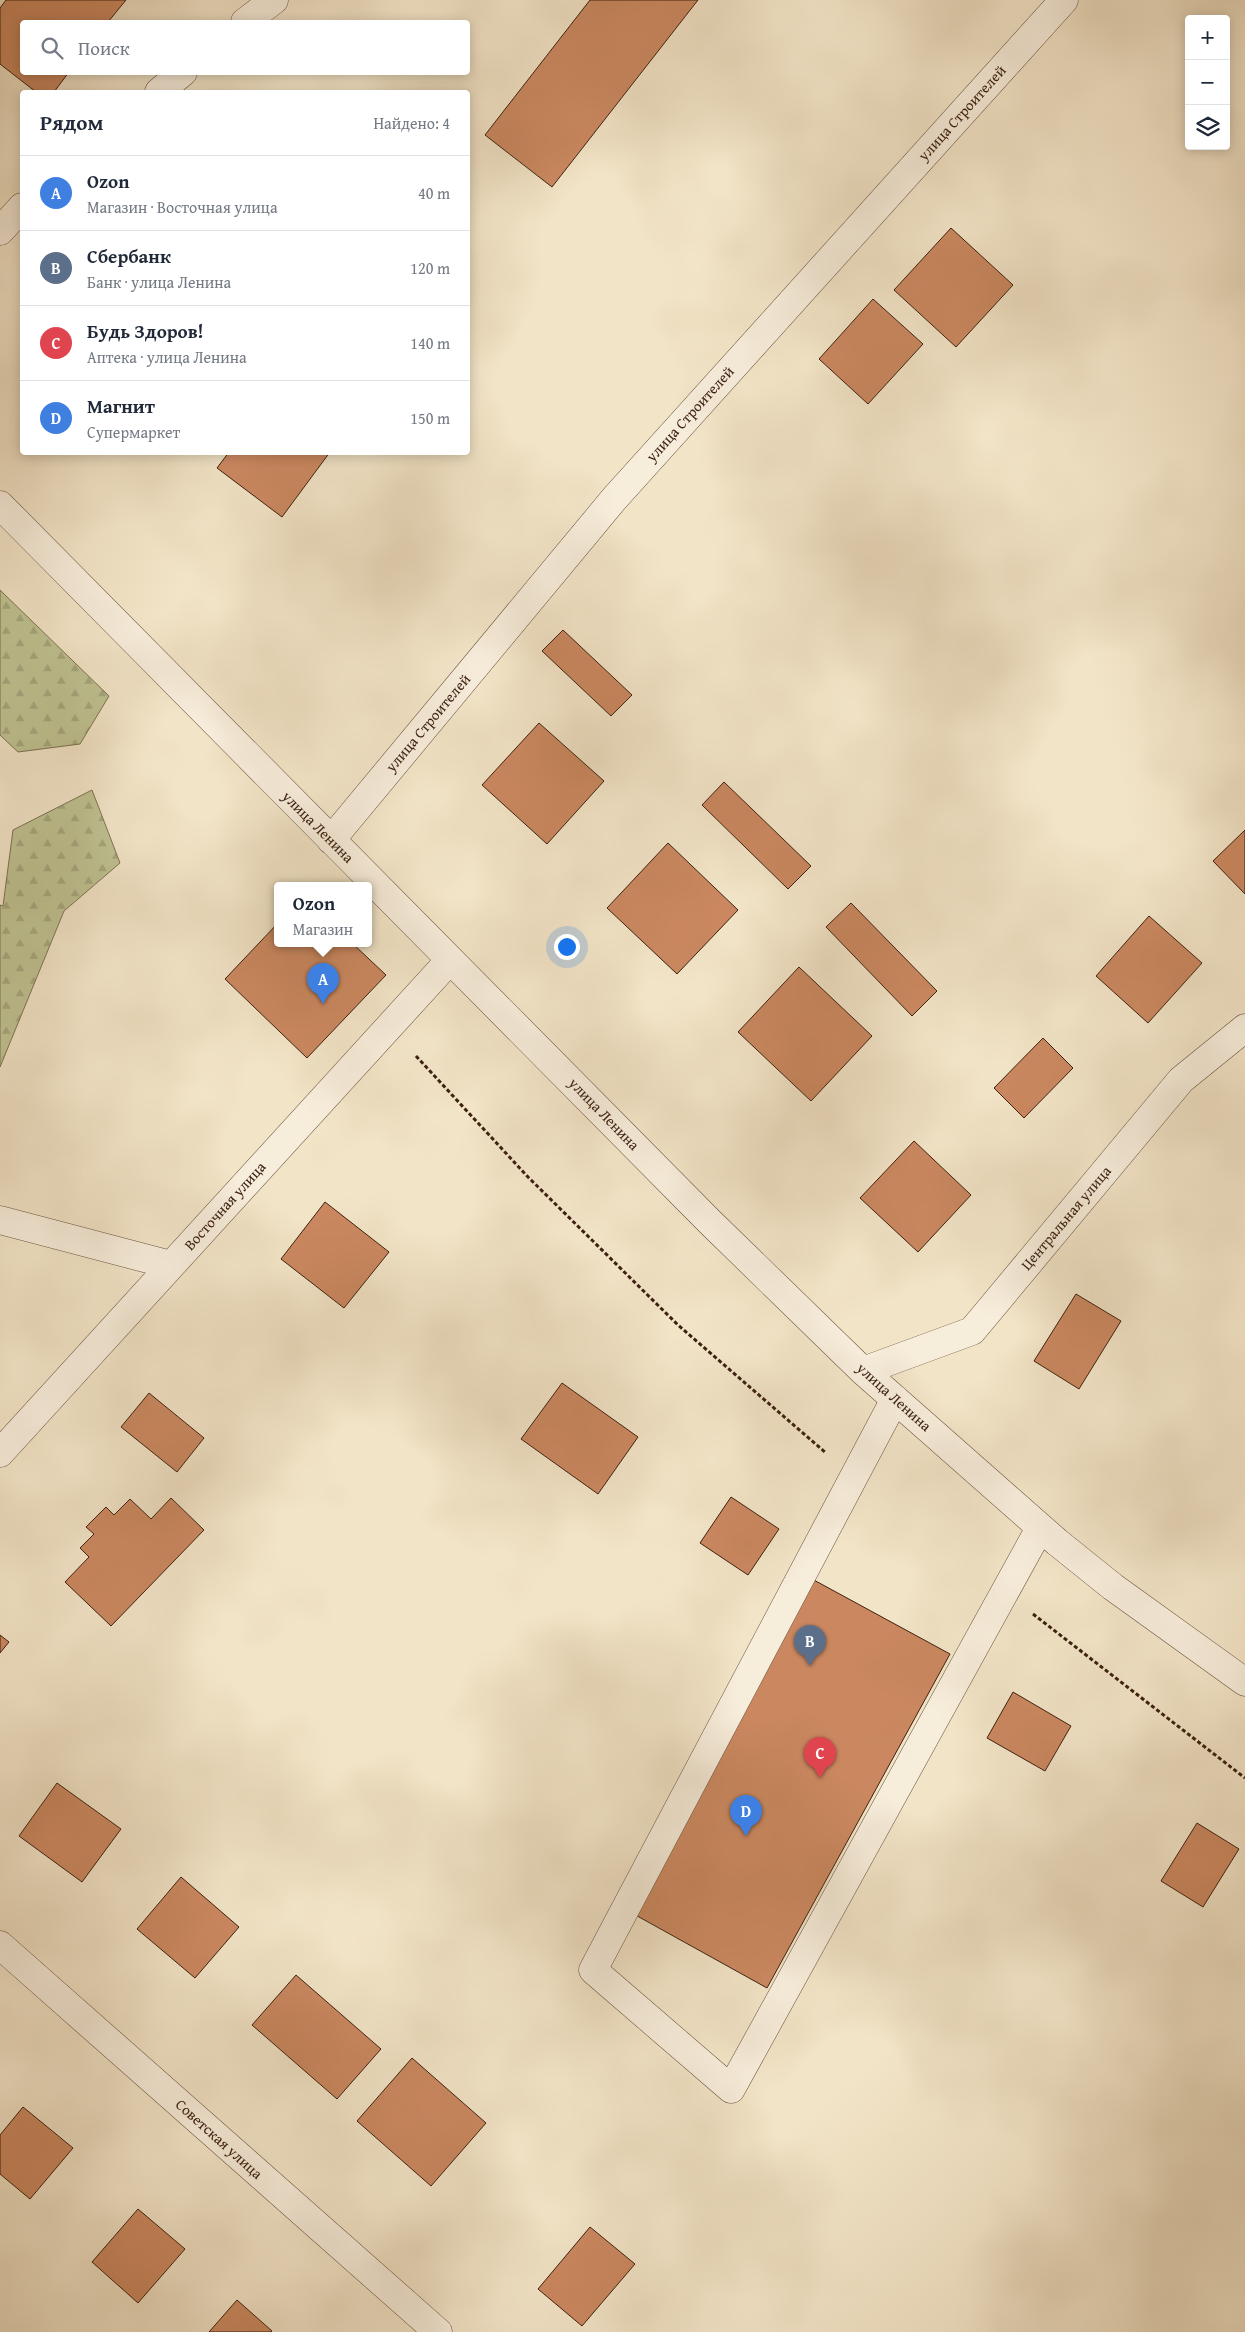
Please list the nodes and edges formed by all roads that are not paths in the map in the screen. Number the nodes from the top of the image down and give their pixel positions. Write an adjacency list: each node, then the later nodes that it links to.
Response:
1 (274, 0): 3 (street)
2 (1064, 0): 9 (street, улица Строителей)
3 (248, 20)
4 (179, 75): 5 (street)
5 (161, 90)
6 (20, 209): 7 (street)
7 (0, 231)
8 (0, 505): 9 (street, улица Ленина)
9 (331, 840): 10 (street, улица Ленина)
10 (450, 960): 13 (street, Восточная улица); 14 (street, улица Ленина)
11 (1245, 1028): 14 (street, Центральная улица)
12 (0, 1220): 13 (street)
13 (171, 1265): 16 (street, Восточная улица)
14 (863, 1372): 15 (street, улица Ленина)
15 (895, 1398): 17 (street, улица Ленина); 17 (street)
16 (0, 1452)
17 (1040, 1528): 18 (street, улица Ленина)
18 (1245, 1682)
19 (0, 1945): 20 (street, Советская улица)
20 (438, 2332)

